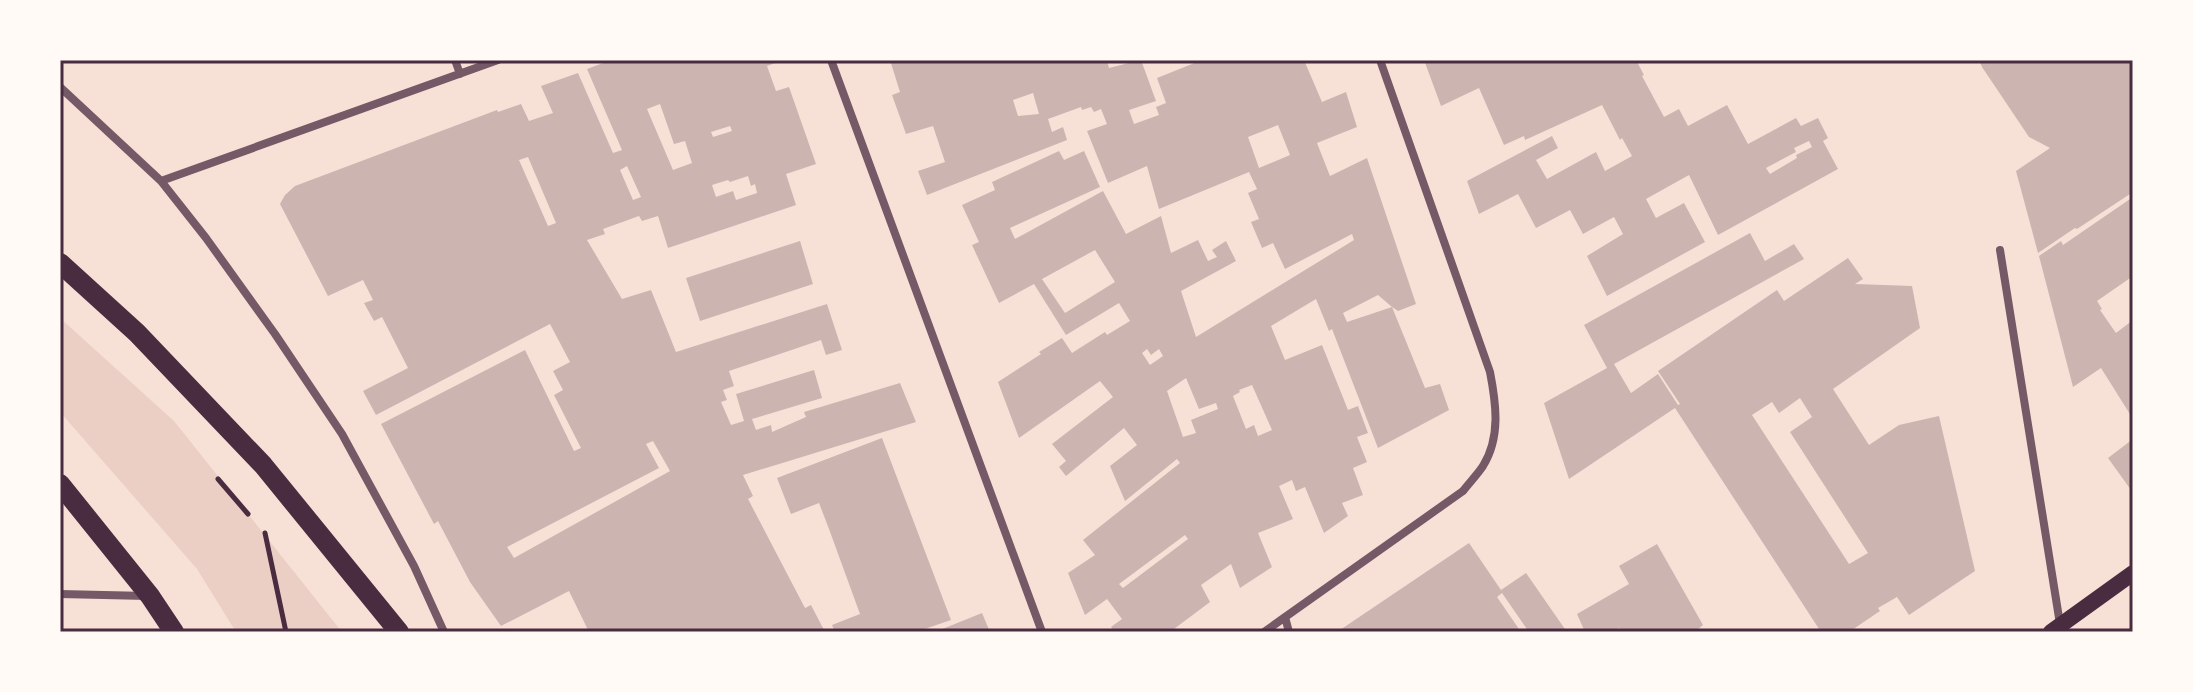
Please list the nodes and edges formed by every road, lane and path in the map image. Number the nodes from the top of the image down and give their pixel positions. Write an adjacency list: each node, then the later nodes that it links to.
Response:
1 (455, 60): 5 (street)
2 (498, 60): 5 (street)
3 (831, 60): 21 (street)
4 (1380, 60): 15 (street)
5 (460, 74): 7 (street)
6 (60, 87): 7 (street)
7 (161, 181): 20 (street)
8 (2000, 250): 16 (street)
9 (60, 263): 19 (main road)
10 (214, 475): 18 (path)
11 (60, 484): 14 (main road)
12 (2133, 573): 16 (main road)
13 (60, 594): 14 (street)
14 (150, 596): 17 (main road)
15 (1285, 617): 22 (street); 23 (street)
16 (2056, 629)
17 (174, 632)
18 (286, 632)
19 (399, 632)
20 (444, 632)
21 (1042, 632)
22 (1264, 632)
23 (1289, 632)

